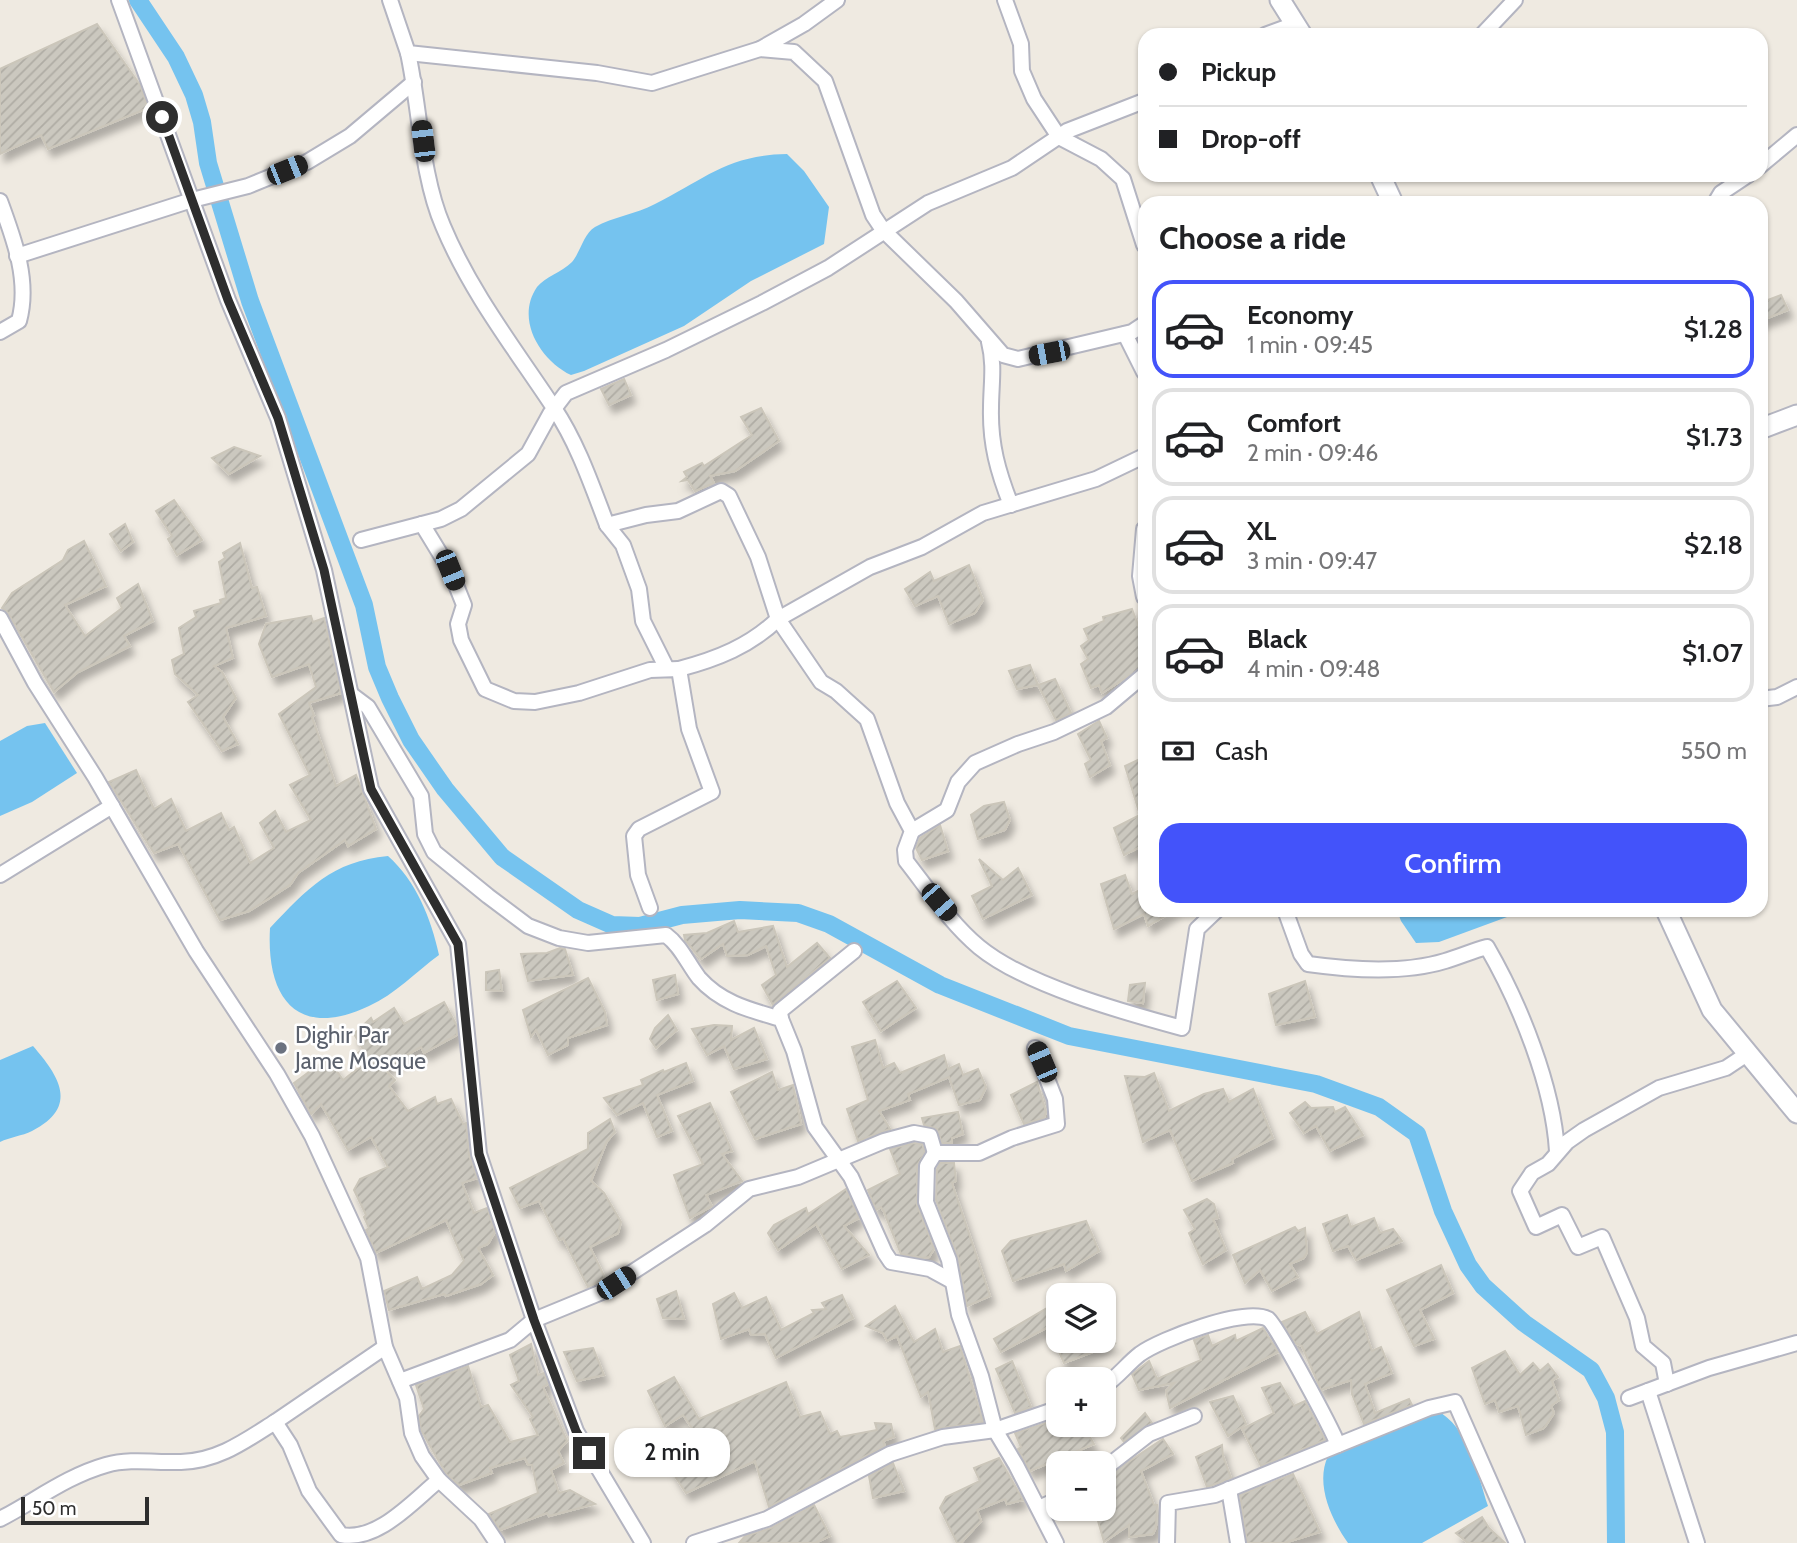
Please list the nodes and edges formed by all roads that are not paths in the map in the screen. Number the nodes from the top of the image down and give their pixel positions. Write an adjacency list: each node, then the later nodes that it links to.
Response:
1 (119, 0): 18 (street)
2 (390, 0): 10 (street)
3 (837, 0): 9 (street)
4 (1005, 0): 14 (street)
5 (1280, 0): 7 (street)
6 (1515, 0): 8 (street)
7 (1298, 28)
8 (1489, 28)
9 (760, 49): 10 (street); 21 (street)
10 (408, 53): 11 (street)
11 (414, 82): 18 (street); 28 (street)
12 (1138, 104): 14 (street)
13 (1797, 135): 15 (street)
14 (1059, 137): 20 (street); 21 (street)
15 (1768, 159)
16 (1737, 182): 17 (street)
17 (1719, 196)
18 (195, 199): 22 (street); 41 (street)
19 (0, 201): 22 (street)
20 (1138, 226)
21 (883, 230): 26 (street); 28 (street)
22 (17, 256): 24 (street)
23 (1138, 327): 25 (street)
24 (0, 332)
25 (1125, 334): 26 (street); 27 (street)
26 (988, 340): 32 (street)
27 (1138, 360)
28 (555, 408): 33 (street); 34 (street)
29 (1797, 415): 30 (street)
30 (1768, 426)
31 (1138, 459): 32 (street)
32 (1011, 505): 37 (street)
33 (422, 524): 35 (street); 38 (street)
34 (607, 525): 37 (street); 38 (street)
35 (361, 540)
36 (0, 618): 43 (street)
37 (778, 619): 38 (street); 44 (street)
38 (673, 669): 46 (street)
39 (1138, 680): 44 (street)
40 (1797, 688): 42 (street)
41 (352, 695): 51 (street); 59 (street)
42 (1768, 698)
43 (112, 806): 45 (street); 61 (street)
44 (912, 831): 47 (street)
45 (0, 875)
46 (650, 908)
47 (1210, 917)
48 (1288, 917): 55 (street)
49 (1669, 917): 53 (street)
50 (854, 951): 51 (street)
51 (781, 1019): 57 (street)
52 (1035, 1048): 56 (street)
53 (1747, 1054): 54 (street); 55 (street)
54 (1797, 1114)
55 (1557, 1152): 64 (street)
56 (935, 1153): 57 (street); 58 (street)
57 (837, 1160): 58 (street); 59 (street)
58 (952, 1281): 70 (street)
59 (534, 1320): 63 (street); 79 (street)
60 (1797, 1343): 64 (street)
61 (386, 1347): 63 (street); 69 (street)
62 (1116, 1376): 71 (street)
63 (400, 1381): 73 (street)
64 (1667, 1384): 65 (street)
65 (1648, 1391): 66 (street); 85 (street)
66 (1629, 1398)
67 (1046, 1412): 70 (street)
68 (1194, 1416): 72 (street)
69 (275, 1422): 73 (street); 77 (street)
70 (995, 1430): 76 (street); 80 (street)
71 (1338, 1445): 74 (street); 84 (street)
72 (1116, 1460)
73 (439, 1480): 78 (street)
74 (1229, 1489): 82 (street); 83 (street)
75 (1046, 1505): 76 (street)
76 (1039, 1508): 81 (street)
77 (0, 1519)
78 (497, 1543)
79 (643, 1543)
80 (694, 1543)
81 (1056, 1543)
82 (1167, 1543)
83 (1238, 1543)
84 (1517, 1543)
85 (1697, 1543)

